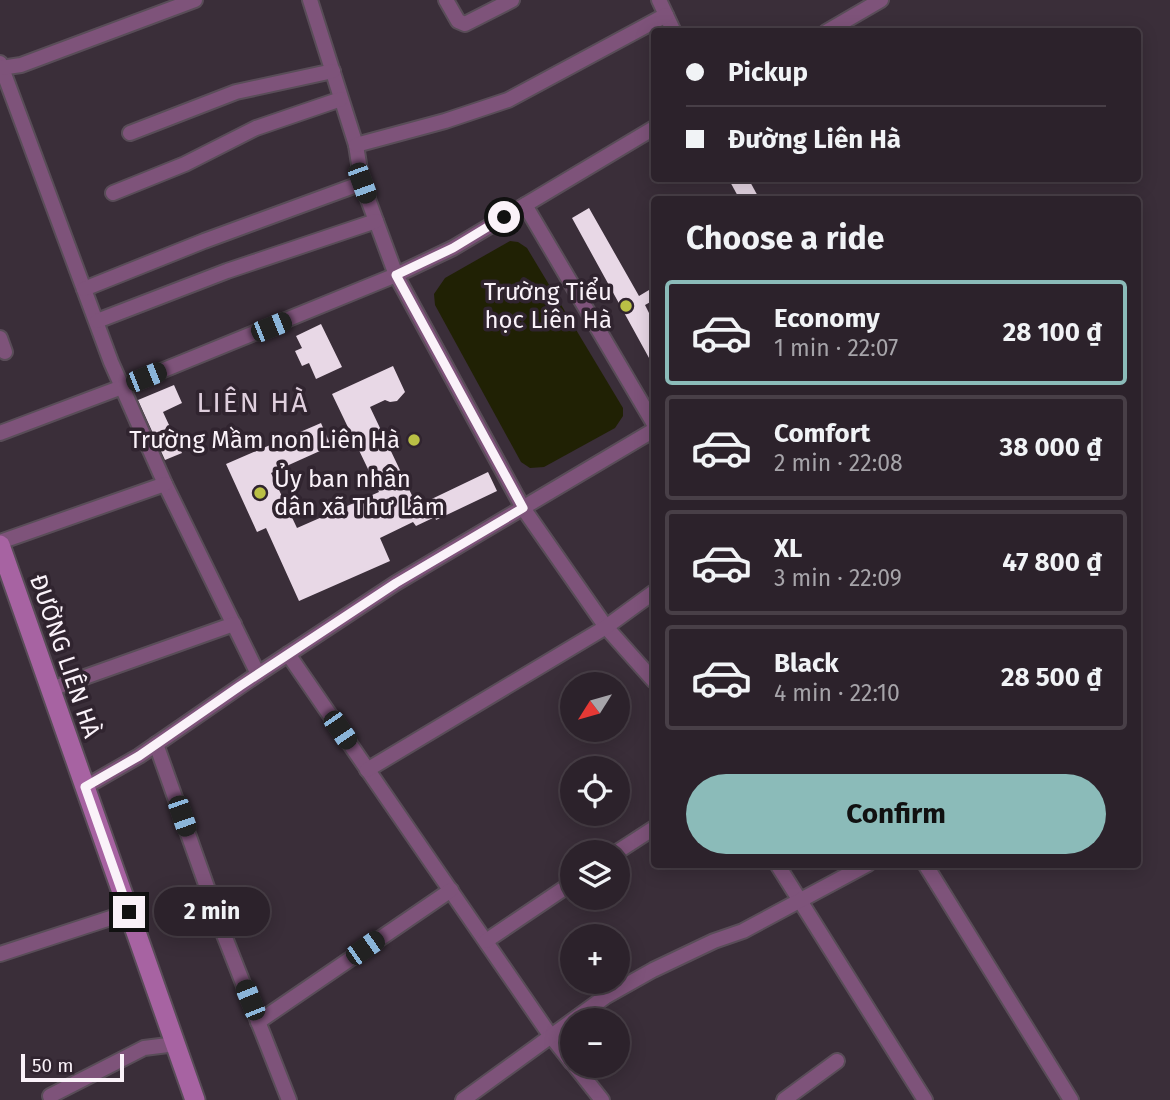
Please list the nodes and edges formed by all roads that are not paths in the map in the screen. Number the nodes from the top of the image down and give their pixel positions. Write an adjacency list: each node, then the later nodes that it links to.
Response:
1 (195, 0): 10 (street)
2 (310, 0): 11 (street)
3 (446, 0): 4 (street)
4 (512, 0)
5 (659, 0): 7 (street)
6 (881, 0): 9 (street)
7 (666, 15): 8 (street); 15 (street)
8 (672, 28)
9 (833, 28)
10 (1, 66): 21 (street)
11 (333, 71): 12 (street); 14 (street)
12 (341, 99): 15 (street); 17 (street)
13 (651, 130): 18 (street)
14 (130, 133)
15 (356, 145): 16 (street)
16 (362, 183): 19 (street); 21 (street)
17 (113, 193)
18 (525, 205): 20 (street); 24 (street)
19 (376, 221): 20 (street); 22 (street)
20 (396, 275): 23 (street); 28 (street)
21 (84, 289): 22 (street)
22 (97, 321): 23 (street)
23 (122, 387): 26 (street); 27 (street)
24 (651, 419)
25 (651, 432): 28 (street)
26 (0, 433)
27 (165, 484): 29 (street); 31 (street)
28 (523, 508): 32 (street); 33 (street)
29 (0, 543): 36 (main road, ĐƯỜNG LIÊN HÀ)
30 (651, 594): 32 (street)
31 (234, 624): 34 (street); 36 (street)
32 (606, 627): 35 (street); 38 (street)
33 (288, 654): 34 (street); 38 (street)
34 (258, 674): 37 (street)
35 (651, 674)
36 (51, 689): 39 (main road, ĐƯỜNG LIÊN HÀ)
37 (156, 744): 39 (street); 51 (street)
38 (367, 770): 45 (street)
39 (85, 787): 48 (main road, ĐƯỜNG LIÊN HÀ)
40 (651, 830): 41 (street)
41 (630, 844)
42 (779, 868): 47 (street)
43 (861, 868): 47 (street)
44 (927, 868): 64 (street)
45 (451, 890): 49 (street); 51 (street)
46 (560, 891): 49 (street)
47 (799, 901): 52 (street); 63 (street)
48 (129, 912): 50 (street); 53 (main road, ĐƯỜNG LIÊN HÀ)
49 (486, 941): 52 (street)
50 (0, 954)
51 (258, 1021): 60 (street)
52 (550, 1035): 54 (street); 58 (street)
53 (176, 1044): 57 (street); 59 (main road, ĐƯỜNG LIÊN HÀ)
54 (560, 1048)
55 (837, 1062): 62 (street)
56 (584, 1078): 61 (street)
57 (50, 1096)
58 (470, 1098)
59 (195, 1100)
60 (289, 1100)
61 (602, 1100)
62 (784, 1100)
63 (925, 1100)
64 (1071, 1100)

